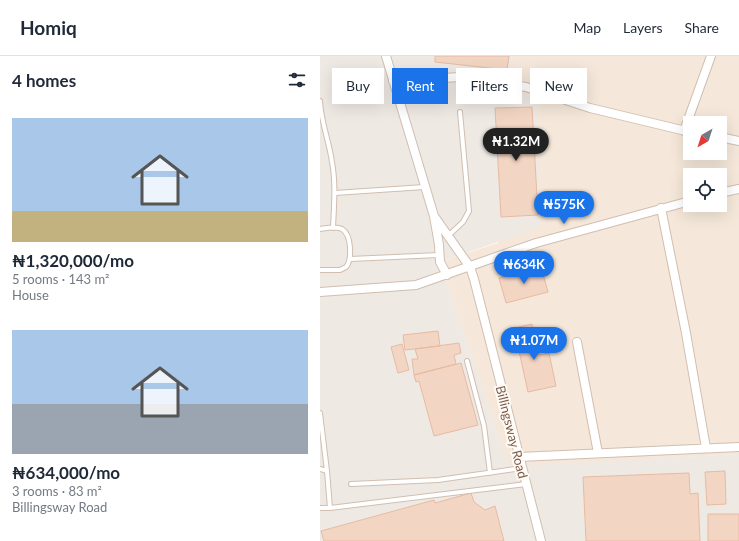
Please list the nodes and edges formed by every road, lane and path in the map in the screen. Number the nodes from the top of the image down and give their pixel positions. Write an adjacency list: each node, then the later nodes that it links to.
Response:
1 (386, 56): 3 (street, Billingsway Road)
2 (711, 56): 9 (street)
3 (392, 77)
4 (448, 78): 10 (street)
5 (320, 101): 8 (lane)
6 (400, 104): 13 (street, Billingsway Road)
7 (460, 112): 22 (lane)
8 (320, 115): 16 (lane)
9 (692, 116)
10 (683, 131)
11 (727, 138): 12 (street)
12 (739, 141)
13 (424, 187): 16 (lane); 19 (street, Billingsway Road)
14 (739, 189): 15 (street)
15 (727, 192)
16 (335, 193): 20 (lane)
17 (683, 203): 18 (street)
18 (661, 208): 25 (street); 33 (street)
19 (434, 216): 22 (street, Billingsway Road); 23 (street, Billingsway Road)
20 (333, 228): 21 (lane); 24 (lane)
21 (320, 229)
22 (448, 236): 25 (street, Billingsway Road)
23 (440, 255): 24 (lane); 27 (street, Billingsway Road)
24 (350, 259): 26 (lane)
25 (470, 267): 27 (street); 35 (street, Billingsway Road)
26 (320, 270)
27 (447, 275): 28 (street)
28 (320, 292)
29 (577, 342): 34 (street)
30 (466, 361): 39 (lane)
31 (320, 413): 38 (lane)
32 (739, 447): 33 (street)
33 (706, 448): 34 (street)
34 (598, 453): 35 (street)
35 (519, 457): 36 (street, Billingsway Road)
36 (522, 468): 39 (lane); 41 (street, Billingsway Road)
37 (320, 470): 38 (lane)
38 (327, 471): 43 (lane)
39 (490, 473): 40 (lane)
40 (351, 484)
41 (526, 484): 43 (lane); 44 (street, Billingsway Road)
42 (320, 508): 43 (lane)
43 (330, 508)
44 (541, 541)

